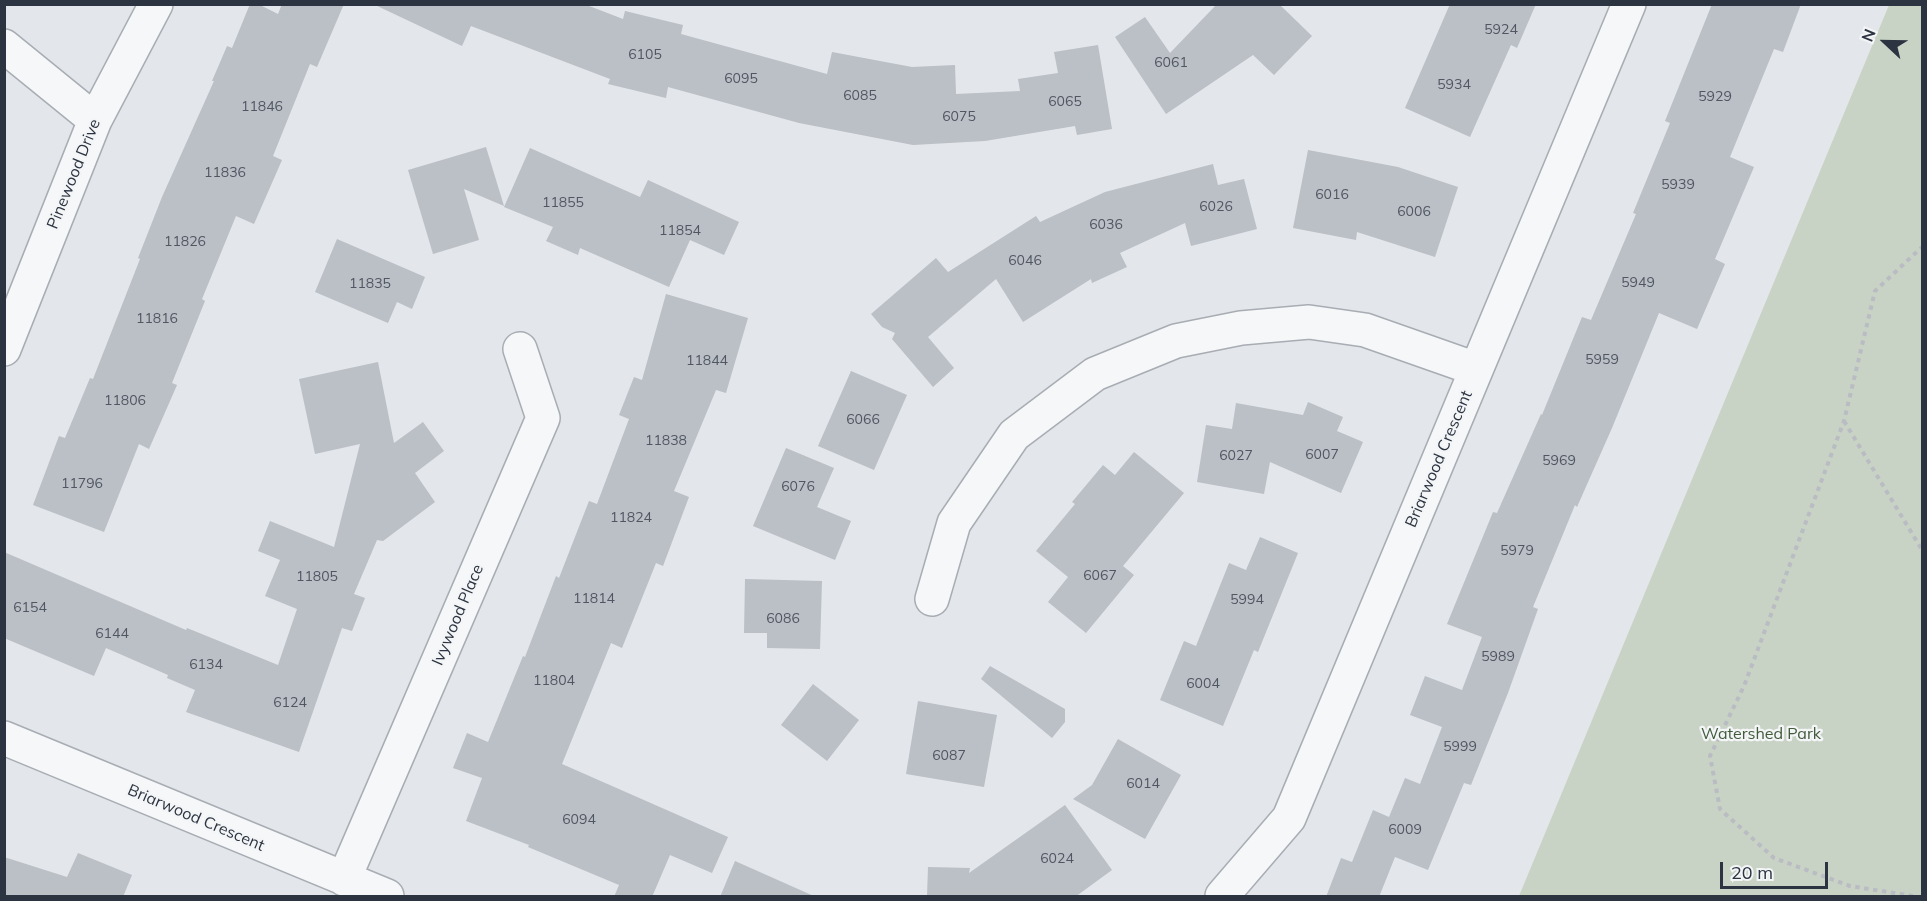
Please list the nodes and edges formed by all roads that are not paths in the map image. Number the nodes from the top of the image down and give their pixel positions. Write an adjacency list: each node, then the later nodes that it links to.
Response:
1 (156, 4): 4 (street, Pinewood Drive)
2 (1629, 4): 7 (street, Briarwood Crescent)
3 (4, 46): 4 (street)
4 (95, 120): 5 (street, Pinewood Drive)
5 (4, 349)
6 (520, 349): 10 (street, Ivywood Place)
7 (1476, 369): 8 (street); 12 (street, Briarwood Crescent)
8 (933, 599)
9 (4, 738): 10 (street, Briarwood Crescent)
10 (344, 879): 11 (street, Briarwood Crescent)
11 (387, 897)
12 (1222, 897)

